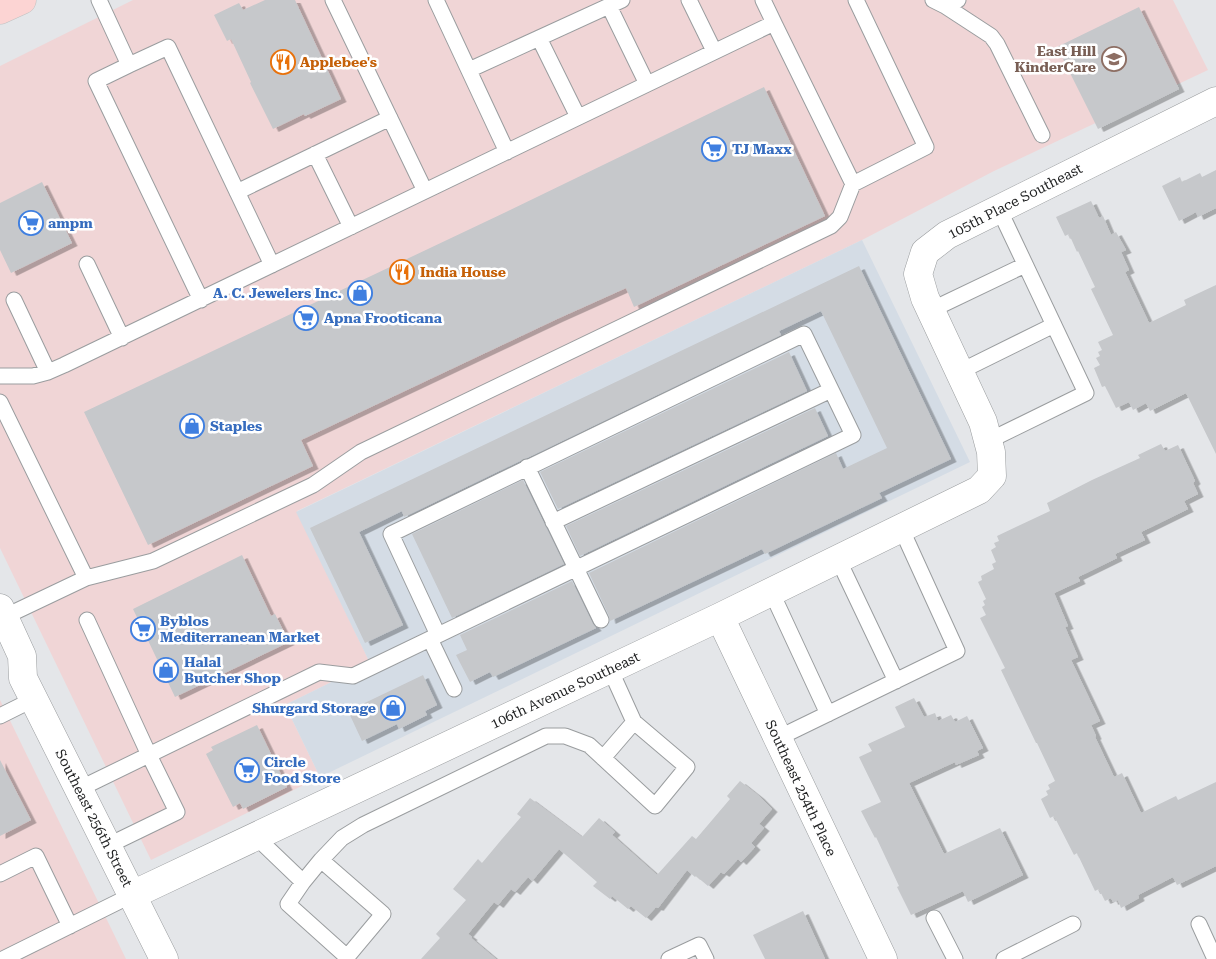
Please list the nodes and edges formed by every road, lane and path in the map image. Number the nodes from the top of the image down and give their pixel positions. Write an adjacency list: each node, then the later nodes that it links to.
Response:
1 (22, 0): 10 (main road)
2 (99, 0): 14 (lane)
3 (332, 0): 19 (lane)
4 (436, 0): 15 (lane)
5 (689, 0): 13 (lane)
6 (763, 0): 11 (lane)
7 (856, 0): 23 (lane)
8 (945, 2): 20 (lane)
9 (616, 3): 12 (lane); 16 (lane)
10 (0, 10)
11 (774, 23): 13 (lane); 23 (lane)
12 (539, 38): 15 (lane); 18 (lane)
13 (714, 51): 16 (lane)
14 (129, 65): 25 (lane); 32 (lane)
15 (469, 70): 21 (lane)
16 (647, 84): 18 (lane)
17 (1216, 101): 26 (street, 105th Place Southeast)
18 (578, 117): 21 (lane)
19 (390, 118): 22 (lane); 24 (lane)
20 (1042, 136)
21 (507, 152): 24 (lane)
22 (315, 154): 25 (lane); 27 (lane)
23 (852, 184): 48 (lane)
24 (425, 191): 27 (lane)
25 (237, 192): 29 (lane)
26 (999, 209): 30 (lane); 33 (street, 105th Place Southeast)
27 (351, 227): 29 (lane)
28 (87, 264): 35 (lane)
29 (272, 265): 32 (lane)
30 (1025, 265): 33 (lane); 34 (lane)
31 (14, 300): 36 (lane)
32 (201, 300): 35 (lane)
33 (931, 310): 37 (street, 105th Place Southeast)
34 (1054, 325): 37 (lane); 41 (lane)
35 (122, 338): 36 (lane)
36 (48, 372): 38 (lane)
37 (960, 372): 41 (street, 105th Place Southeast)
38 (0, 376)
39 (831, 390): 42 (lane); 44 (lane); 47 (lane)
40 (0, 402): 48 (lane)
41 (988, 441): 43 (street, 105th Place Southeast)
42 (527, 467): 44 (lane); 54 (lane)
43 (992, 476): 45 (street, 106th Avenue Southeast)
44 (553, 522): 47 (lane)
45 (901, 528): 46 (street, 106th Avenue Southeast); 57 (lane)
46 (838, 558): 49 (street, 106th Avenue Southeast); 57 (lane)
47 (575, 569): 53 (lane); 54 (lane)
48 (86, 578): 50 (lane)
49 (771, 591): 51 (street, 106th Avenue Southeast); 60 (lane)
50 (2, 613): 58 (street, Southeast 256th Street)
51 (720, 616): 56 (street, 106th Avenue Southeast); 63 (street, Southeast 254th Place)
52 (87, 620): 64 (lane)
53 (601, 620)
54 (434, 637): 59 (lane); 64 (lane)
55 (0, 654): 58 (street, Southeast 256th Street)
56 (610, 669): 62 (lane); 67 (street, 106th Avenue Southeast)
57 (896, 681): 60 (lane)
58 (29, 688): 61 (lane); 66 (street, Southeast 256th Street)
59 (454, 689)
60 (828, 714): 63 (lane)
61 (0, 716)
62 (634, 722): 65 (lane); 65 (lane)
63 (778, 738): 81 (street, Southeast 254th Place)
64 (149, 755): 66 (lane); 68 (lane)
65 (602, 758): 69 (lane)
66 (79, 789): 68 (street, Southeast 256th Street)
67 (256, 837): 71 (lane); 72 (street, 106th Avenue Southeast)
68 (107, 846): 72 (street, Southeast 256th Street)
69 (321, 860): 71 (lane); 71 (lane)
70 (0, 874): 76 (lane)
71 (303, 882)
72 (132, 895): 76 (lane); 78 (street, Southeast 256th Street)
73 (934, 918): 82 (lane)
74 (1073, 924): 83 (lane)
75 (1198, 924): 84 (lane)
76 (70, 926): 77 (lane)
77 (3, 959)
78 (164, 959)
79 (669, 959): 80 (lane)
80 (706, 959)
81 (883, 959)
82 (954, 959)
83 (1004, 959)
84 (1215, 959)

